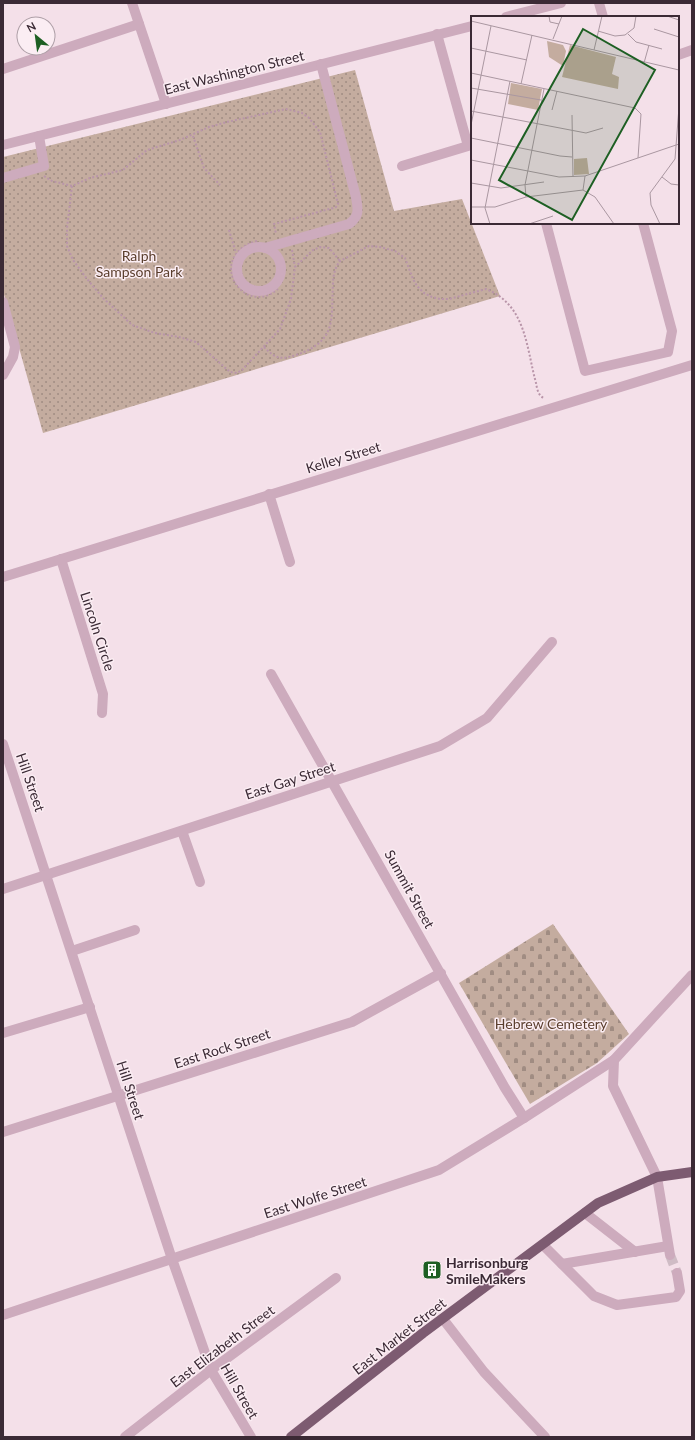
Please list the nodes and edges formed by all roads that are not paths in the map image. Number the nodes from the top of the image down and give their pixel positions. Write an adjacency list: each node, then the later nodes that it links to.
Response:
1 (132, 3): 6 (street)
2 (560, 3): 4 (street)
3 (599, 3): 5 (street)
4 (510, 16)
5 (603, 16)
6 (139, 24): 12 (street); 13 (street)
7 (471, 26): 8 (street, East Washington Street)
8 (437, 34): 11 (street, East Washington Street); 16 (street)
9 (692, 50): 10 (street)
10 (679, 55)
11 (321, 64): 13 (street, East Washington Street); 20 (street)
12 (3, 69)
13 (166, 104): 14 (street, East Washington Street)
14 (38, 136): 15 (street, East Washington Street); 17 (street)
15 (3, 145)
16 (402, 166)
17 (3, 178)
18 (546, 224): 19 (street)
19 (643, 224)
20 (265, 248): 20 (street)
21 (3, 302): 22 (street)
22 (7, 335): 24 (street)
23 (692, 365): 25 (street, Kelley Street)
24 (3, 375)
25 (269, 494): 26 (street, Kelley Street); 27 (street)
26 (61, 559): 28 (street, Kelley Street); 31 (street, Lincoln Circle)
27 (290, 562)
28 (3, 577)
29 (552, 642): 34 (street, East Gay Street)
30 (271, 674): 34 (street, Summit Street)
31 (102, 712)
32 (3, 744): 33 (street, Hill Street)
33 (5, 756): 36 (street, Hill Street)
34 (332, 781): 35 (street, East Gay Street); 41 (street, Summit Street)
35 (182, 831): 36 (street, East Gay Street); 37 (street)
36 (47, 875): 38 (street, East Gay Street); 40 (street, Hill Street)
37 (200, 882)
38 (3, 889)
39 (135, 930): 40 (street)
40 (72, 951): 43 (street, Hill Street)
41 (441, 972): 46 (street, East Rock Street); 47 (street, Summit Street)
42 (692, 975): 45 (street, East Wolfe Street)
43 (90, 1007): 44 (street); 46 (street, Hill Street)
44 (3, 1033)
45 (614, 1060): 47 (street, East Wolfe Street); 50 (street)
46 (118, 1096): 48 (street, East Rock Street); 54 (street, Hill Street)
47 (524, 1118): 54 (street, East Wolfe Street)
48 (3, 1132)
49 (692, 1172): 50 (main road, East Market Street)
50 (656, 1177): 51 (main road, East Market Street); 53 (street)
51 (585, 1213): 52 (main road, East Market Street); 53 (street)
52 (543, 1244): 55 (street); 59 (main road, East Market Street)
53 (635, 1252): 55 (street)
54 (172, 1259): 58 (street, East Wolfe Street); 60 (street, Hill Street)
55 (562, 1264): 56 (street)
56 (677, 1273)
57 (336, 1278): 60 (street, East Elizabeth Street)
58 (3, 1315)
59 (443, 1319): 63 (main road, East Market Street); 64 (street)
60 (211, 1370): 61 (street, East Elizabeth Street); 62 (street, Hill Street)
61 (125, 1437)
62 (251, 1437)
63 (292, 1437)
64 (545, 1437)

